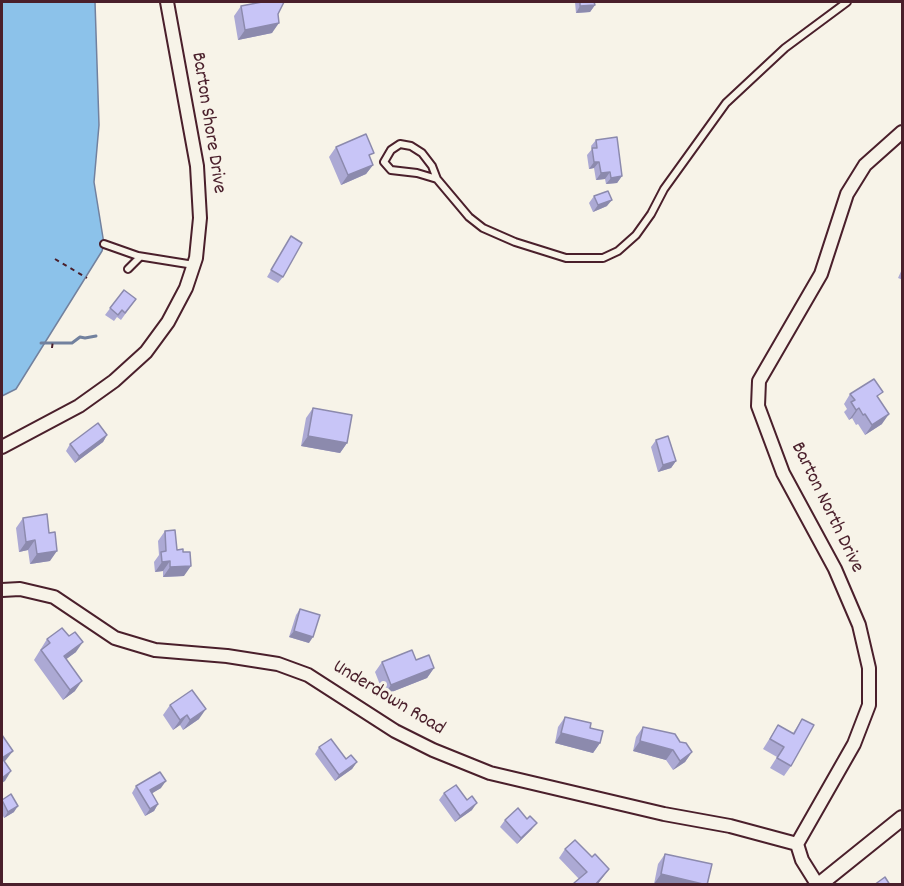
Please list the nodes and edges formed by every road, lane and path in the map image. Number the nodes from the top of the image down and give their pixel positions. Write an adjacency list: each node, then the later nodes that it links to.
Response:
1 (167, 2): 8 (street, Barton Shore Drive)
2 (847, 2): 4 (lane)
3 (903, 132): 16 (street, Barton North Drive)
4 (437, 179): 4 (lane)
5 (104, 244): 6 (lane)
6 (140, 256): 8 (lane); 9 (lane)
7 (55, 259): 10 (path)
8 (194, 265): 13 (street, Barton Shore Drive)
9 (128, 269)
10 (87, 278)
11 (53, 340): 12 (path)
12 (52, 348)
13 (2, 447)
14 (2, 590): 16 (street, Underdown Road)
15 (903, 818): 17 (street)
16 (797, 844): 17 (street)
17 (819, 885)

